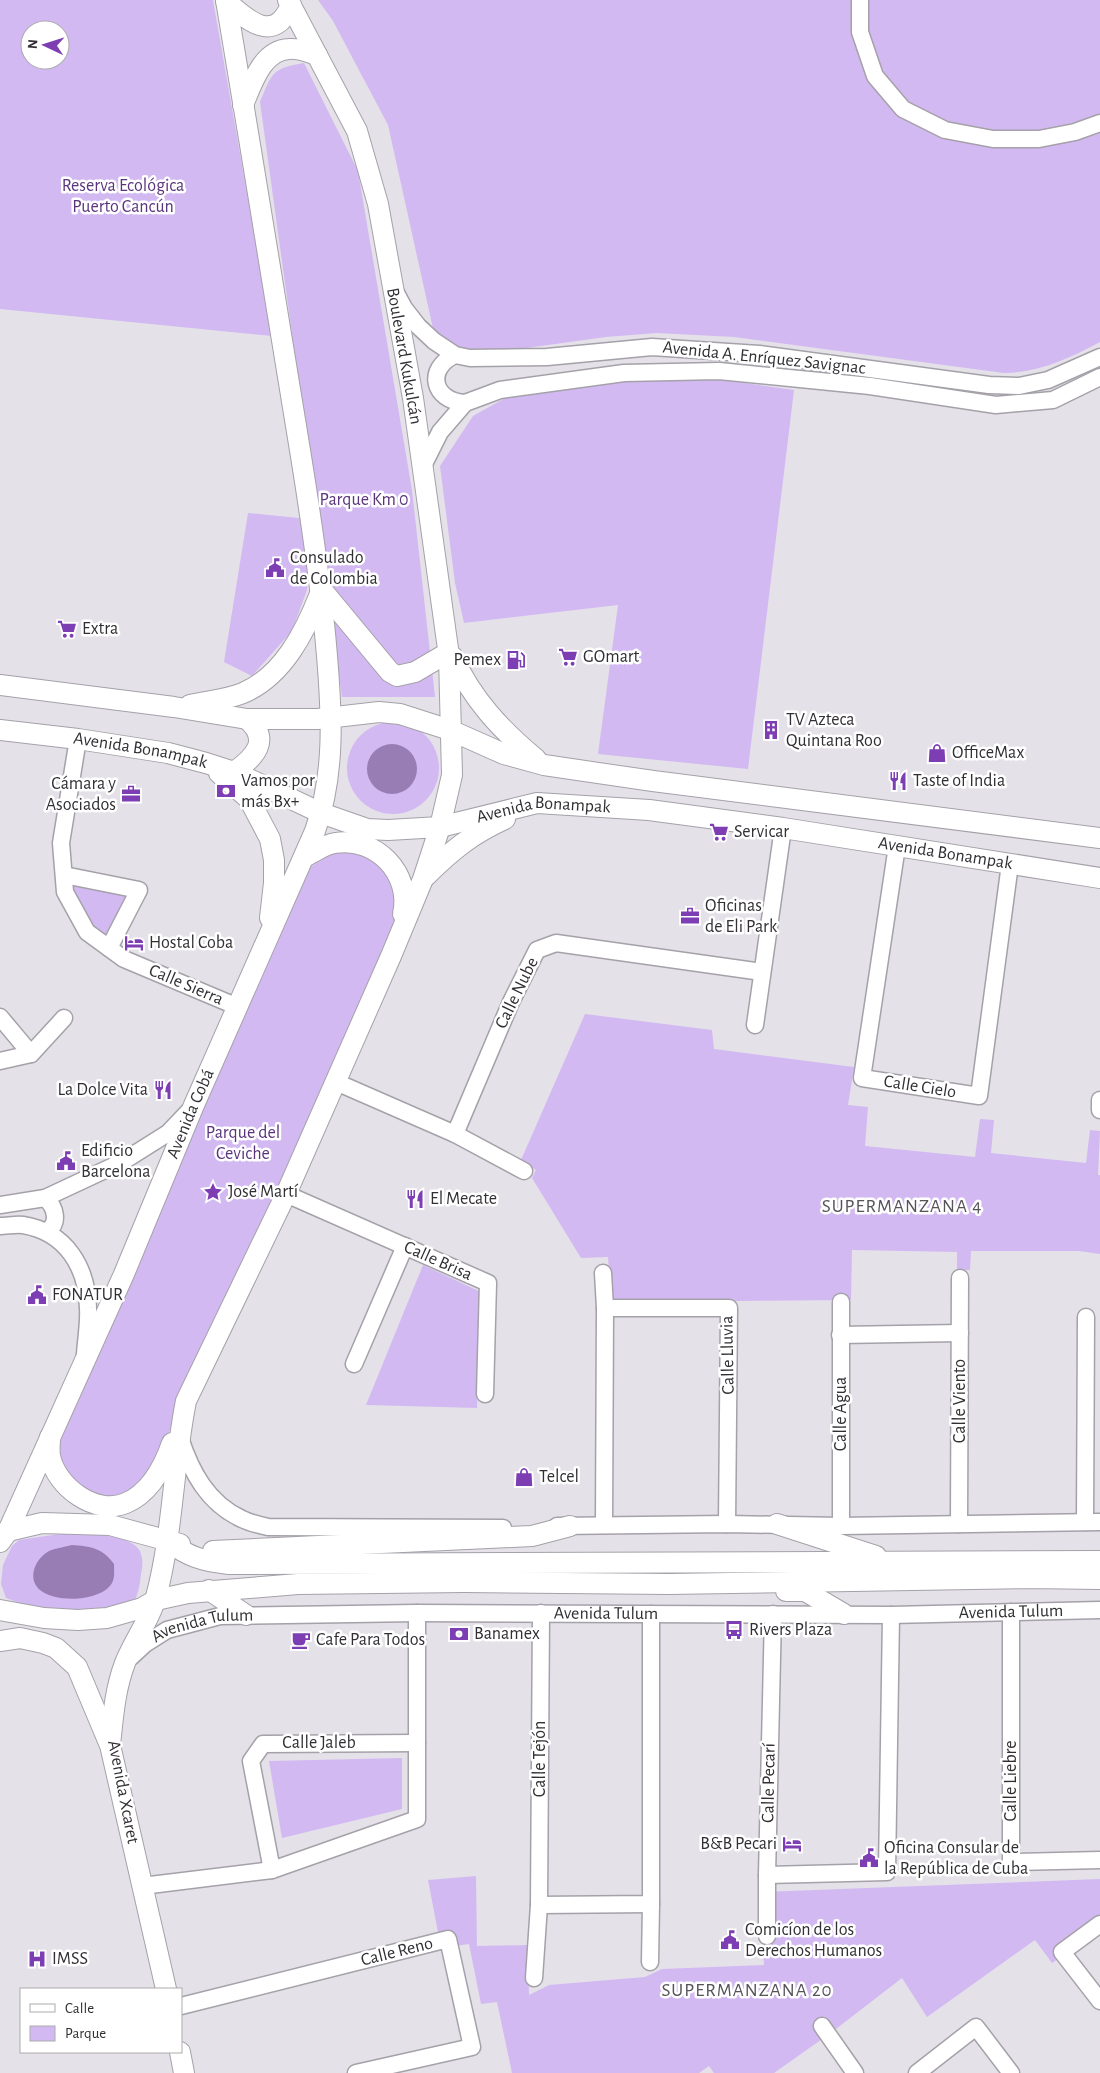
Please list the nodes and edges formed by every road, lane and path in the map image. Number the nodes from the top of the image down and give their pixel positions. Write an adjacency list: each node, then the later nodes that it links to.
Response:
1 (860, 0): 6 (street)
2 (226, 1): 3 (main road); 5 (main road)
3 (290, 2): 4 (main road, Boulevard Kukulcán)
4 (317, 55): 5 (main road); 7 (main road, Boulevard Kukulcán)
5 (243, 104): 13 (main road)
6 (1100, 123)
7 (393, 287): 8 (street, Avenida A. Enríquez Savignac); 12 (main road, Boulevard Kukulcán)
8 (456, 355): 9 (street, Avenida A. Enríquez Savignac); 11 (street)
9 (1100, 357)
10 (1100, 377): 11 (street, Avenida A. Enríquez Savignac)
11 (465, 403): 12 (street, Avenida A. Enríquez Savignac)
12 (422, 466): 14 (main road, Boulevard Kukulcán)
13 (322, 590): 14 (main road); 16 (main road); 18 (main road)
14 (448, 649): 22 (main road, Boulevard Kukulcán); 27 (main road)
15 (0, 685): 16 (main road, Avenida Bonampak)
16 (174, 708): 19 (main road, Avenida Bonampak)
17 (367, 714): 18 (main road, Avenida Bonampak); 20 (main road, Avenida Bonampak); 24 (main road)
18 (331, 718): 19 (main road, Avenida Bonampak); 24 (main road, Avenida Cobá)
19 (248, 719): 28 (main road)
20 (419, 720): 22 (main road, Avenida Bonampak); 26 (main road)
21 (0, 730): 23 (main road, Avenida Bonampak)
22 (450, 730): 26 (main road, Boulevard Kukulcán); 27 (main road, Avenida Bonampak)
23 (78, 739): 25 (main road, Avenida Bonampak); 45 (street, Calle Sierra)
24 (330, 753): 29 (main road, Avenida Cobá)
25 (206, 762): 28 (main road, Avenida Bonampak); 48 (main road)
26 (452, 762): 31 (main road)
27 (544, 765): 30 (main road, Avenida Bonampak)
28 (234, 772): 35 (main road, Avenida Bonampak)
29 (327, 780): 35 (main road, Avenida Cobá); 37 (main road)
30 (653, 781): 32 (main road, Avenida Bonampak); 34 (main road)
31 (450, 789): 38 (main road); 40 (main road)
32 (731, 790): 36 (main road); 41 (main road, Avenida Bonampak)
33 (537, 803): 34 (main road, Avenida Bonampak); 38 (main road, Avenida Bonampak); 47 (main road)
34 (649, 810): 36 (main road, Avenida Bonampak)
35 (322, 813): 37 (main road, Avenida Bonampak); 43 (main road, Avenida Cobá)
36 (728, 820): 39 (main road, Avenida Bonampak)
37 (351, 824): 40 (main road, Avenida Bonampak)
38 (440, 827): 40 (main road, Avenida Bonampak); 47 (main road)
39 (783, 828): 42 (main road, Avenida Bonampak); 51 (street)
40 (405, 829)
41 (1100, 838)
42 (897, 846): 44 (main road, Avenida Bonampak); 44 (street, Calle Cielo)
43 (304, 857): 48 (main road, Avenida Cobá); 49 (main road)
44 (1010, 864): 46 (main road, Avenida Bonampak)
45 (64, 875): 50 (street, Calle Sierra); 50 (street)
46 (1100, 878)
47 (423, 879): 49 (main road)
48 (268, 938): 52 (main road, Avenida Cobá)
49 (397, 941): 58 (main road)
50 (109, 948): 52 (street, Calle Sierra)
51 (762, 972): 55 (street); 62 (street, Calle Nube)
52 (238, 1008): 60 (main road, Avenida Cobá)
53 (0, 1017): 56 (street)
54 (64, 1018): 56 (street)
55 (755, 1025)
56 (31, 1054): 57 (street)
57 (0, 1061)
58 (336, 1082): 62 (street); 64 (main road)
59 (1100, 1100): 61 (street)
60 (194, 1105): 65 (street); 78 (main road, Avenida Cobá)
61 (1100, 1110)
62 (455, 1134): 63 (street)
63 (524, 1171)
64 (286, 1194): 69 (street, Calle Brisa); 81 (main road)
65 (45, 1198): 66 (street); 68 (street)
66 (0, 1205)
67 (0, 1226): 68 (street)
68 (46, 1232): 78 (street)
69 (406, 1246): 79 (street); 80 (street, Calle Brisa)
70 (603, 1273): 73 (street)
71 (960, 1278): 75 (street, Calle Viento)
72 (841, 1302): 76 (street, Calle Agua)
73 (605, 1308): 85 (street, Calle Lluvia); 88 (street)
74 (1086, 1318): 77 (street)
75 (960, 1334): 76 (street); 87 (street, Calle Viento)
76 (840, 1335): 90 (street, Calle Agua)
77 (1093, 1340): 84 (street)
78 (84, 1361): 82 (main road, Avenida Cobá)
79 (354, 1364)
80 (485, 1394)
81 (186, 1401): 82 (main road); 83 (main road)
82 (50, 1434): 91 (main road, Avenida Cobá)
83 (179, 1436): 89 (street); 92 (main road)
84 (1093, 1522): 87 (street)
85 (727, 1524): 86 (street); 88 (street)
86 (777, 1524): 90 (street); 94 (main road)
87 (959, 1524): 90 (street)
88 (604, 1525): 89 (street)
89 (570, 1526): 92 (main road)
90 (841, 1526)
91 (3, 1536): 92 (main road)
92 (167, 1541): 94 (main road); 98 (main road, Avenida Xcaret)
93 (1100, 1561): 94 (main road)
94 (892, 1562)
95 (1100, 1579): 96 (main road, Avenida Tulum)
96 (669, 1584): 97 (main road, Avenida Tulum); 106 (main road)
97 (209, 1590): 98 (main road, Avenida Tulum); 107 (main road)
98 (156, 1600): 99 (main road, Avenida Tulum); 110 (main road, Avenida Xcaret)
99 (0, 1610)
100 (1100, 1610): 102 (street, Avenida Tulum)
101 (417, 1612): 103 (street, Avenida Tulum); 107 (street, Avenida Tulum); 111 (street)
102 (1012, 1612): 108 (street, Avenida Tulum); 113 (street, Calle Liebre)
103 (540, 1613): 104 (street, Avenida Tulum); 118 (street, Calle Tejón)
104 (651, 1614): 105 (street, Avenida Tulum); 117 (street)
105 (773, 1614): 106 (street, Avenida Tulum); 115 (street, Calle Pecarí)
106 (844, 1614): 108 (street, Avenida Tulum)
107 (246, 1615): 110 (street, Avenida Tulum)
108 (891, 1615): 115 (street)
109 (0, 1641): 112 (main road)
110 (125, 1663): 112 (main road, Avenida Xcaret)
111 (417, 1743): 114 (street); 114 (street, Calle Jaleb)
112 (110, 1745): 116 (main road, Avenida Xcaret)
113 (1100, 1860)
114 (272, 1870): 116 (street)
115 (768, 1875): 120 (street, Calle Pecarí)
116 (142, 1886): 123 (main road, Avenida Xcaret)
117 (651, 1904): 118 (street); 121 (street)
118 (539, 1905): 122 (street, Calle Tejón)
119 (1100, 1924): 124 (street)
120 (767, 1936)
121 (650, 1962)
122 (534, 1978)
123 (166, 1988)
124 (1100, 2001)
125 (182, 2006): 129 (street, Calle Reno)
126 (822, 2026): 130 (street)
127 (180, 2053): 128 (main road)
128 (184, 2073)
129 (356, 2073)
130 (855, 2073)
131 (917, 2073): 132 (street)
132 (1011, 2073)

